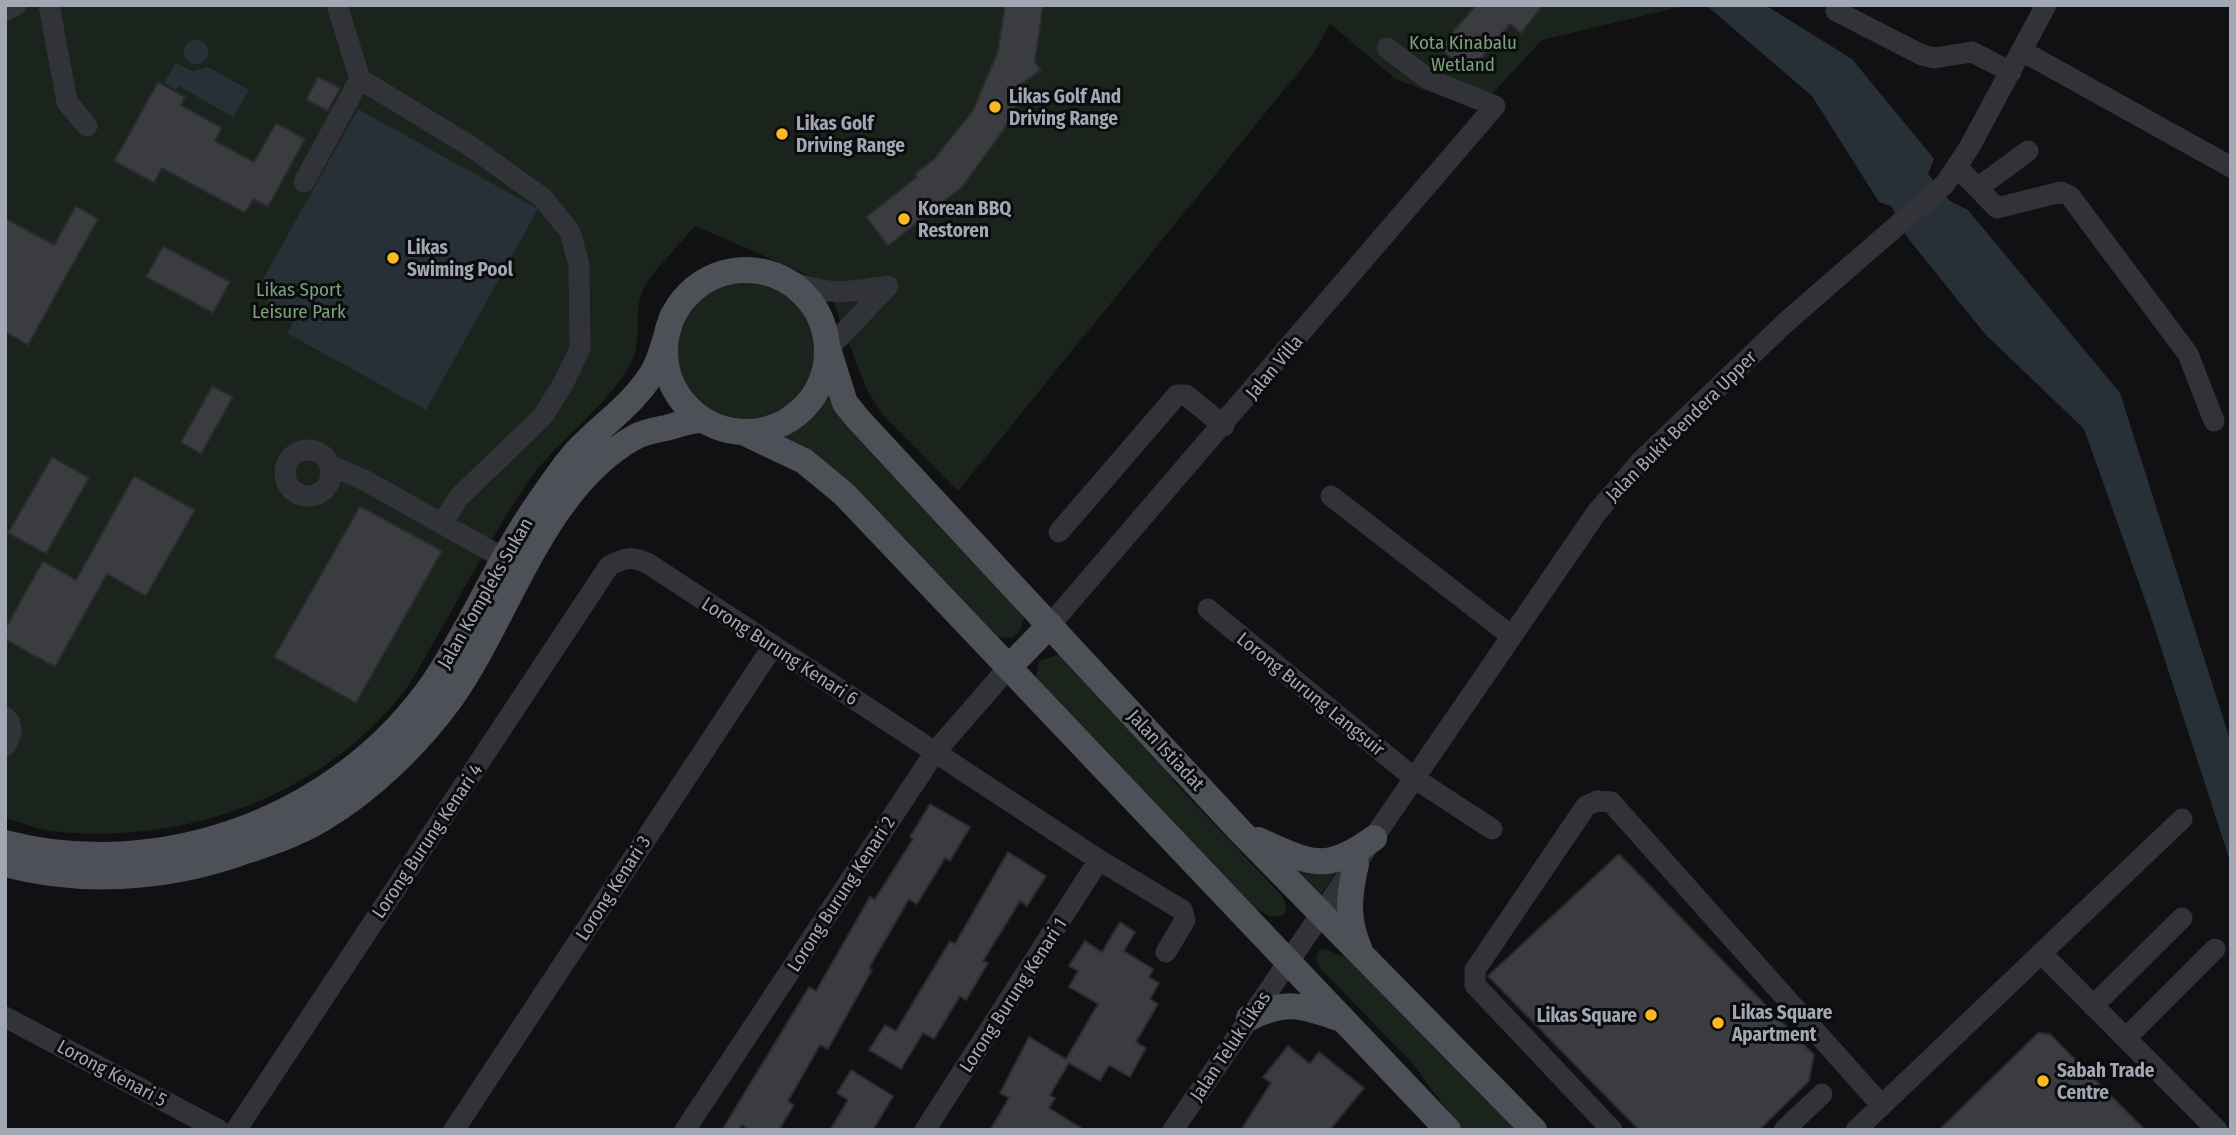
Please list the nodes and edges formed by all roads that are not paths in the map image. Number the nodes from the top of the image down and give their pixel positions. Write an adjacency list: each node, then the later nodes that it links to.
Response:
1 (16, 5): 5 (street)
2 (49, 5): 11 (street)
3 (337, 5): 10 (street)
4 (2046, 5): 8 (street, Jalan Bukit Bendera Upper)
5 (5, 11)
6 (1836, 11): 9 (street)
7 (1387, 48): 22 (street, Jalan Villa)
8 (2022, 51): 9 (street, Jalan Bukit Bendera Upper); 13 (street)
9 (2011, 72): 14 (street, Jalan Bukit Bendera Upper)
10 (360, 79): 15 (street); 26 (street)
11 (87, 126)
12 (2028, 151): 16 (street)
13 (2231, 167)
14 (1951, 176): 16 (street); 32 (street, Jalan Bukit Bendera Upper)
15 (304, 182)
16 (1979, 187): 21 (street)
17 (789, 281): 18 (main road); 19 (main road); 19 (street)
18 (672, 317): 20 (main road); 29 (main road, Jalan Kompleks Sukan)
19 (828, 349): 23 (main road); 31 (main road, Jalan Istiadat)
20 (702, 420): 23 (main road); 45 (main road, Jalan Kompleks Sukan)
21 (2214, 421)
22 (1224, 426): 27 (street); 31 (street, Jalan Villa)
23 (745, 433): 34 (main road)
24 (330, 465): 26 (street)
25 (1331, 496): 32 (street)
26 (442, 524): 29 (street)
27 (1059, 532)
28 (624, 558): 33 (street, Lorong Burung Kenari 6); 63 (street, Lorong Burung Kenari 4)
29 (505, 559): 43 (main road, Jalan Kompleks Sukan)
30 (1208, 609): 38 (street, Lorong Burung Langsuir)
31 (1050, 625): 34 (main road); 41 (main road, Jalan Istiadat)
32 (1510, 635): 38 (street, Jalan Bukit Bendera Upper)
33 (773, 646): 37 (street, Lorong Burung Kenari 6); 64 (street, Lorong Kenari 3)
34 (1009, 667): 37 (street, Lorong Burung Kenari 2); 53 (main road)
35 (5, 717): 36 (street)
36 (5, 746)
37 (934, 752): 44 (street, Lorong Burung Kenari 6); 65 (street, Lorong Burung Kenari 2)
38 (1414, 778): 40 (street, Lorong Burung Langsuir); 42 (street, Jalan Bukit Bendera Upper)
39 (2182, 819): 52 (street)
40 (1492, 829)
41 (1241, 832): 42 (main road); 47 (main road, Jalan Istiadat)
42 (1374, 838): 46 (street, Jalan Bukit Bendera Upper)
43 (5, 843)
44 (1099, 860): 50 (street, Lorong Burung Kenari 6); 66 (street, Lorong Burung Kenari 1)
45 (5, 864)
46 (1356, 864): 47 (street, Jalan Bukit Bendera Upper); 51 (main road)
47 (1322, 913): 51 (main road, Jalan Istiadat); 53 (street, Jalan Teluk Likas)
48 (2182, 918): 54 (street)
49 (2215, 949): 58 (street)
50 (1166, 952)
51 (1361, 953): 68 (main road, Jalan Istiadat)
52 (2041, 954): 54 (street); 60 (street)
53 (1287, 963): 56 (street, Jalan Teluk Likas); 57 (main road)
54 (2093, 1006): 58 (street)
55 (5, 1017): 62 (street, Lorong Kenari 5)
56 (1249, 1018): 57 (main road); 61 (street, Jalan Teluk Likas)
57 (1343, 1020): 67 (main road)
58 (2126, 1038): 72 (street)
59 (1822, 1094): 70 (street)
60 (1881, 1106): 69 (street); 71 (street)
61 (1179, 1128)
62 (219, 1130)
63 (236, 1130)
64 (454, 1130)
65 (685, 1130)
66 (925, 1130)
67 (1448, 1130)
68 (1534, 1130)
69 (1612, 1130)
70 (1784, 1130)
71 (1856, 1130)
72 (2217, 1130)

